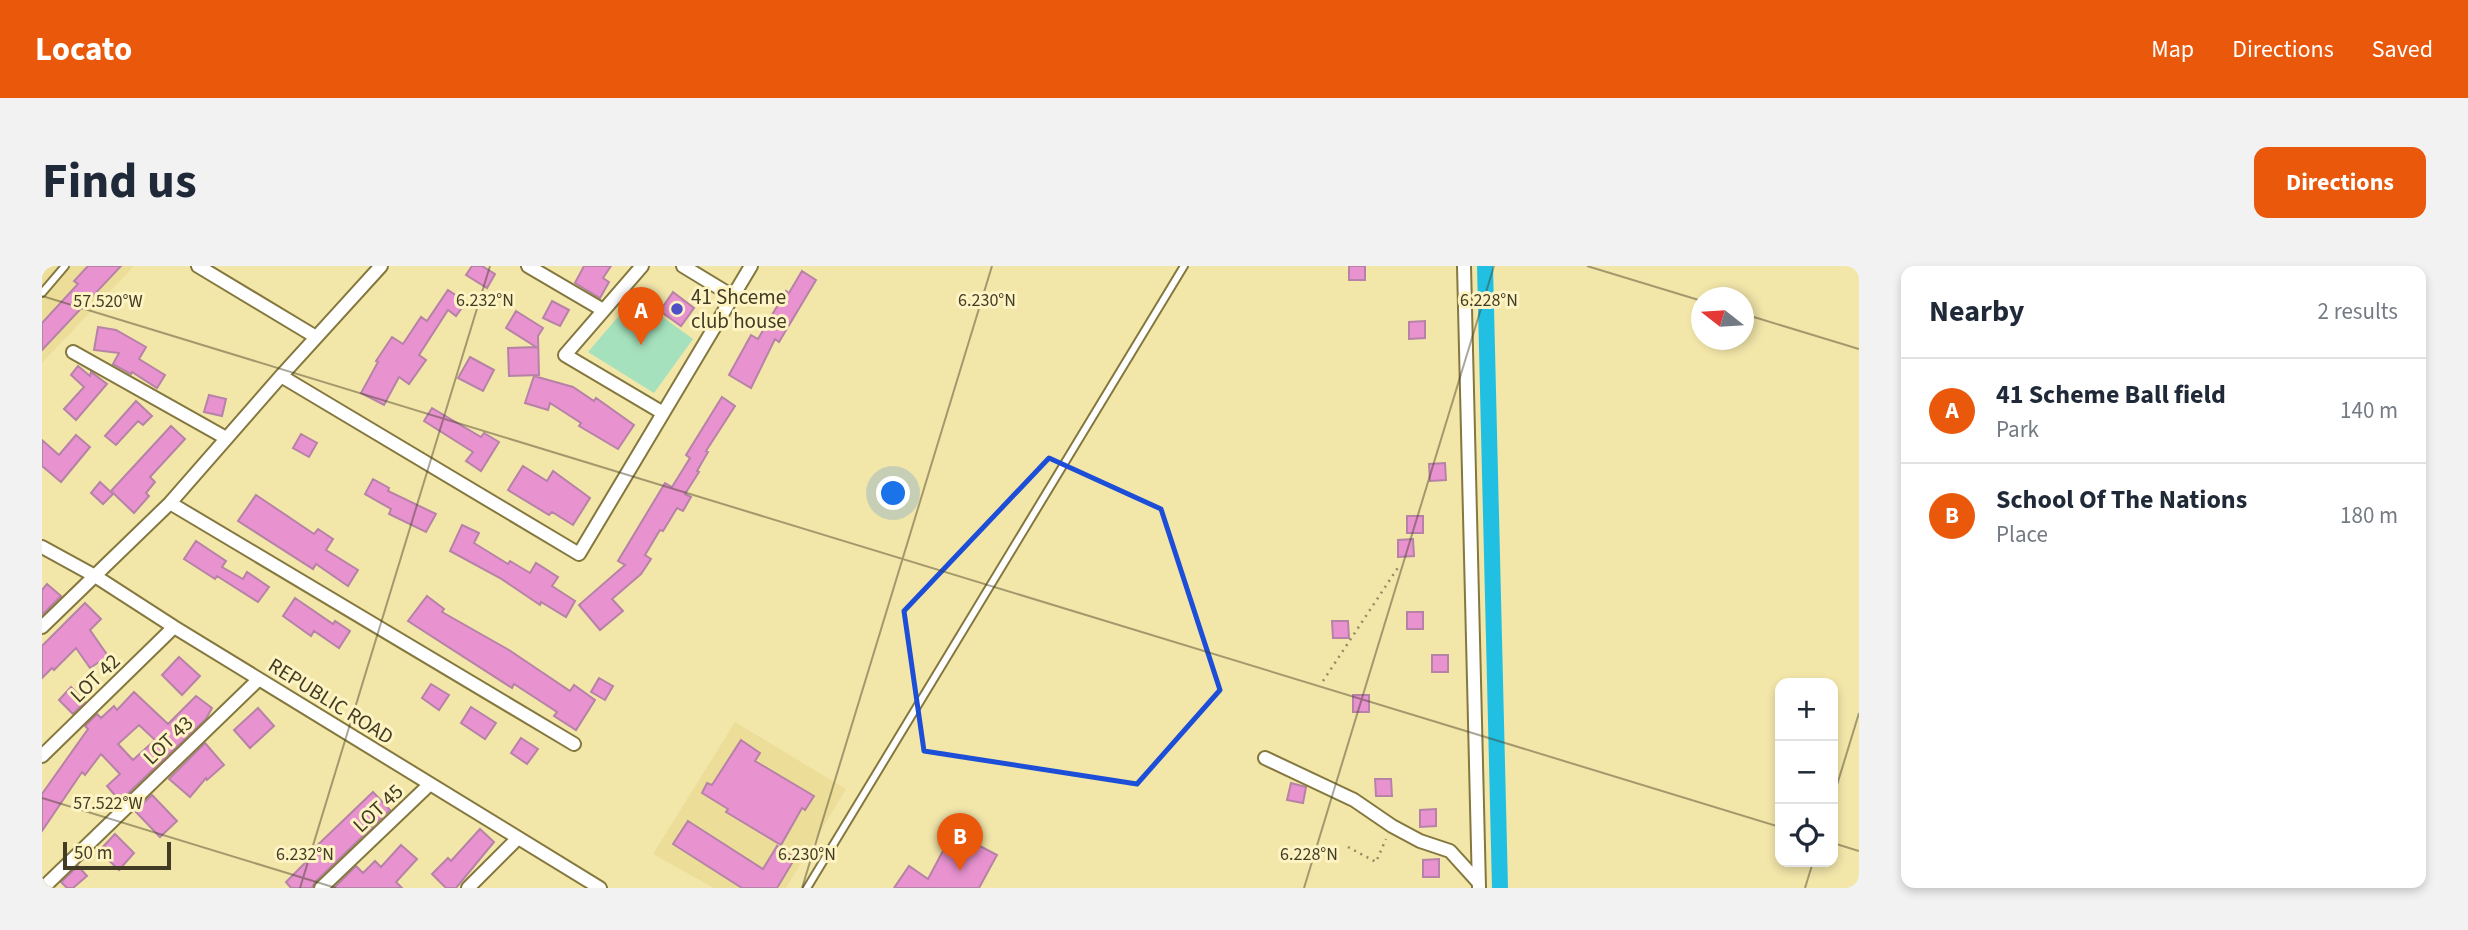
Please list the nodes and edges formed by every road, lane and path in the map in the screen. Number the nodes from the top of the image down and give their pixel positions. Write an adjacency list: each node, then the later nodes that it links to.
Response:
1 (65, 266): 10 (lane)
2 (198, 266): 13 (street)
3 (381, 266): 13 (street)
4 (528, 266): 12 (street)
5 (642, 266): 12 (street)
6 (683, 266): 11 (street)
7 (751, 266): 11 (street)
8 (1184, 266): 38 (lane)
9 (1464, 266): 33 (street)
10 (42, 293)
11 (734, 297): 16 (street)
12 (603, 310): 16 (street)
13 (316, 337): 15 (street)
14 (73, 352): 17 (street)
15 (281, 376): 16 (street); 17 (street)
16 (663, 414)
17 (226, 438): 18 (street)
18 (170, 503): 21 (street); 26 (street)
19 (42, 547): 21 (street, REPUBLIC ROAD)
20 (1399, 566): 25 (path)
21 (95, 576): 22 (street); 23 (street, REPUBLIC ROAD)
22 (42, 627)
23 (174, 627): 24 (street, REPUBLIC ROAD); 27 (street, LOT 42)
24 (259, 679): 29 (street, REPUBLIC ROAD); 34 (street, LOT 43)
25 (1323, 681)
26 (574, 744)
27 (42, 756)
28 (1265, 758): 30 (street)
29 (430, 784): 31 (street, REPUBLIC ROAD); 35 (street, LOT 45)
30 (1392, 826): 32 (path); 33 (street)
31 (519, 838): 36 (street); 37 (street, REPUBLIC ROAD)
32 (1348, 847)
33 (1479, 885)
34 (43, 888)
35 (321, 888)
36 (468, 888)
37 (600, 888)
38 (807, 888)

